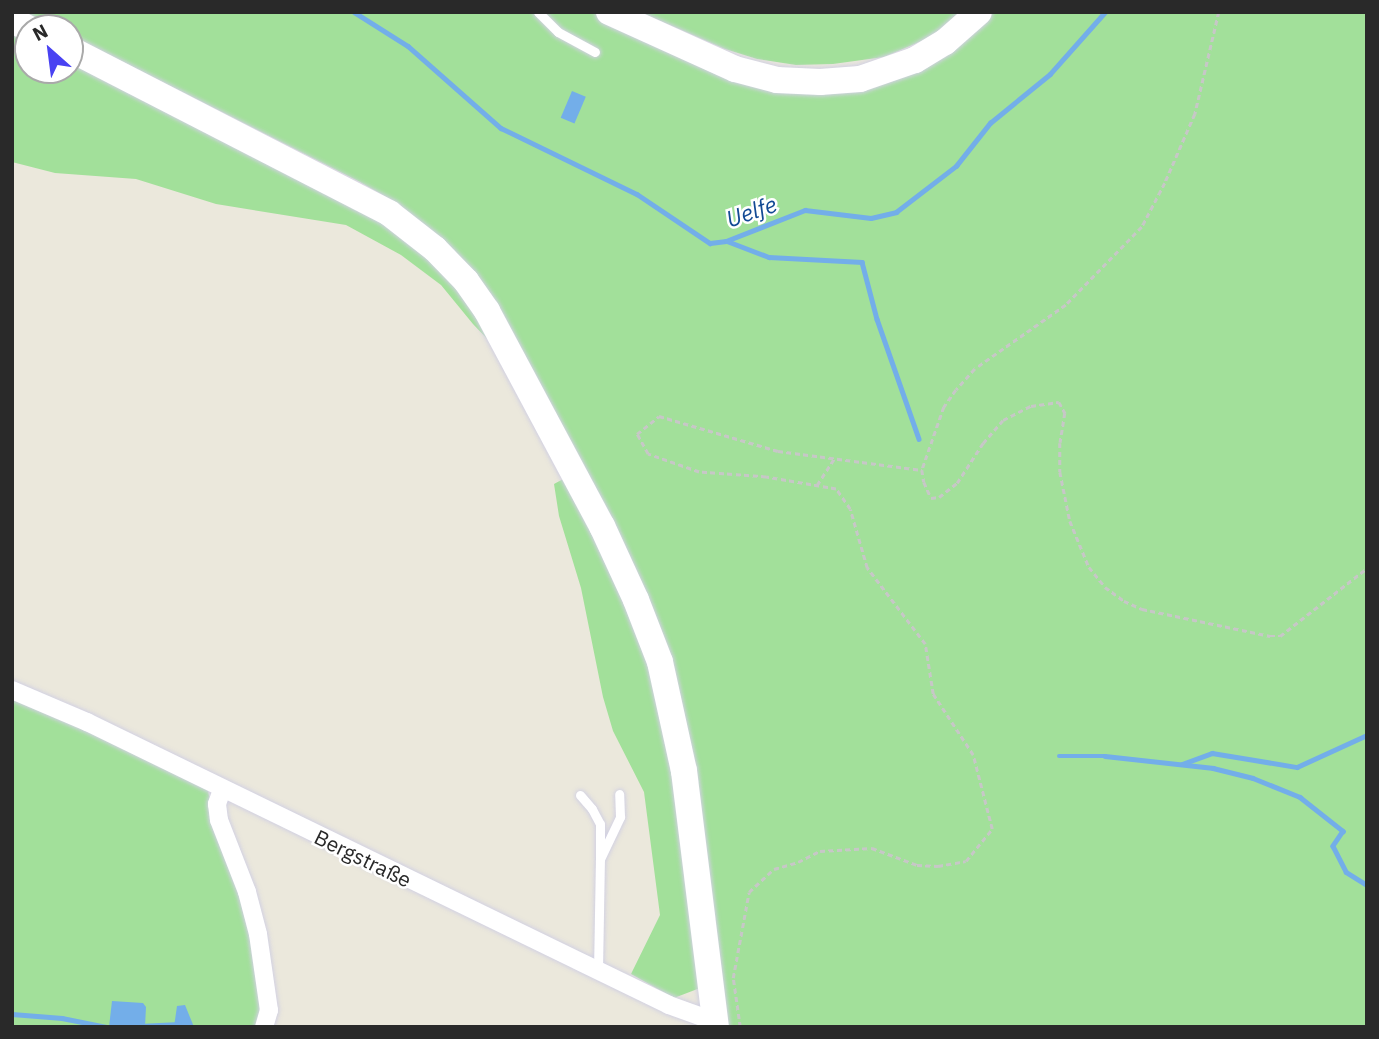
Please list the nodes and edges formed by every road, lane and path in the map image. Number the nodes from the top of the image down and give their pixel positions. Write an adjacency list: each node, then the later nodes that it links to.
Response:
1 (538, 12): 5 (lane)
2 (609, 12): 3 (main road)
3 (979, 12)
4 (1219, 12): 8 (path)
5 (596, 52)
6 (84, 56): 17 (main road)
7 (834, 459): 8 (path); 9 (path); 9 (path)
8 (922, 470): 10 (path)
9 (816, 486): 17 (path)
10 (1367, 568)
11 (12, 690): 12 (street, Bergstraße)
12 (222, 790): 16 (street, Bergstraße); 18 (street)
13 (619, 794): 15 (lane)
14 (580, 796): 15 (lane)
15 (600, 859): 16 (lane)
16 (598, 971): 17 (street, Bergstraße)
17 (724, 1025)
18 (264, 1027)

